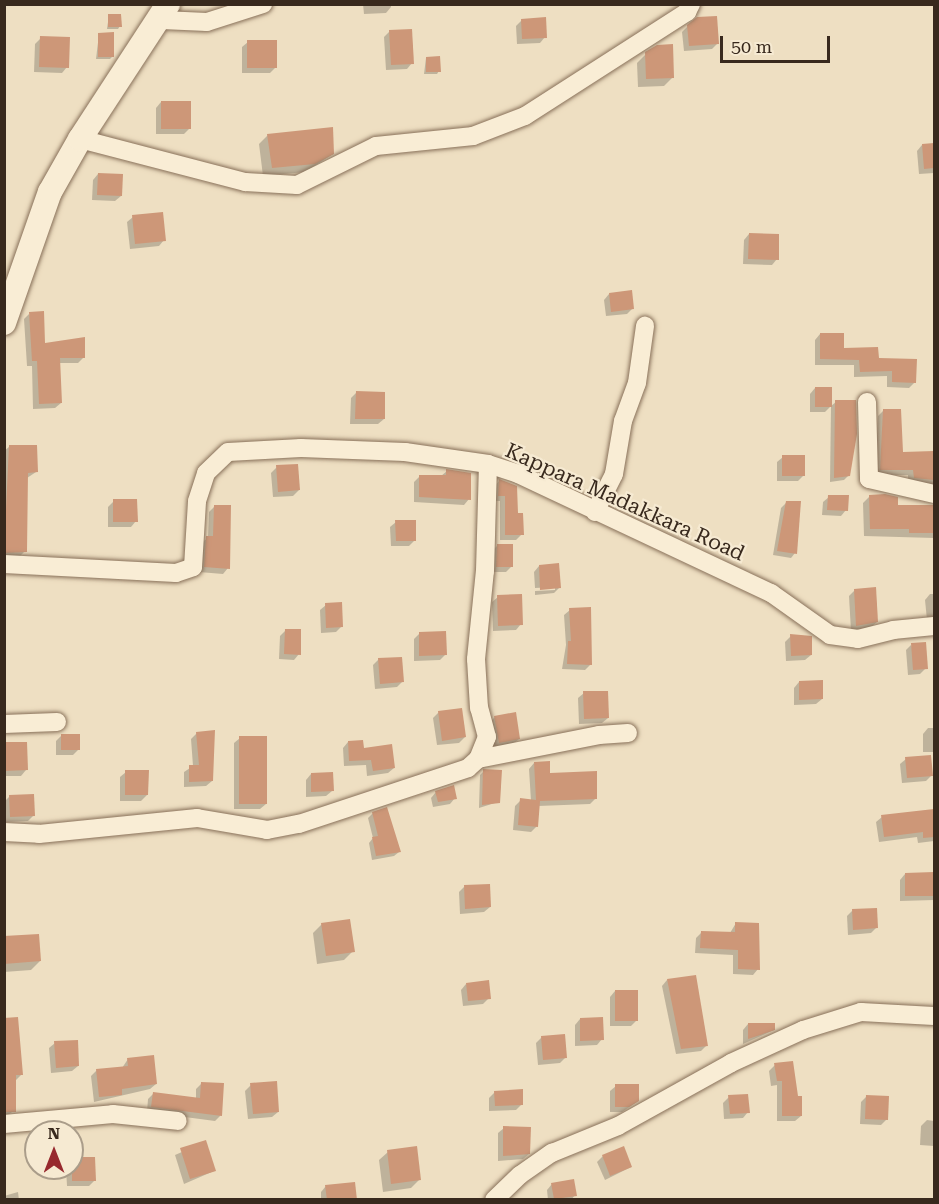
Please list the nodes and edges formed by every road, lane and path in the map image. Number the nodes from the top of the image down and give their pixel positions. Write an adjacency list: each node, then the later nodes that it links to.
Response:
1 (263, 4): 3 (street)
2 (691, 4): 4 (street)
3 (165, 12): 4 (main road)
4 (80, 139): 5 (main road)
5 (4, 323)
6 (645, 327): 10 (street)
7 (867, 402): 9 (street)
8 (488, 464): 10 (street, Kappara Madakkara Road); 11 (street); 16 (street, Kappara Madakkara Road)
9 (934, 494)
10 (595, 512): 12 (street, Kappara Madakkara Road)
11 (4, 564)
12 (934, 626)
13 (57, 722): 14 (street)
14 (4, 724)
15 (628, 733): 16 (street)
16 (478, 759): 17 (street)
17 (4, 832)
18 (934, 1016): 21 (street)
19 (178, 1121): 20 (street)
20 (4, 1124)
21 (494, 1200)

